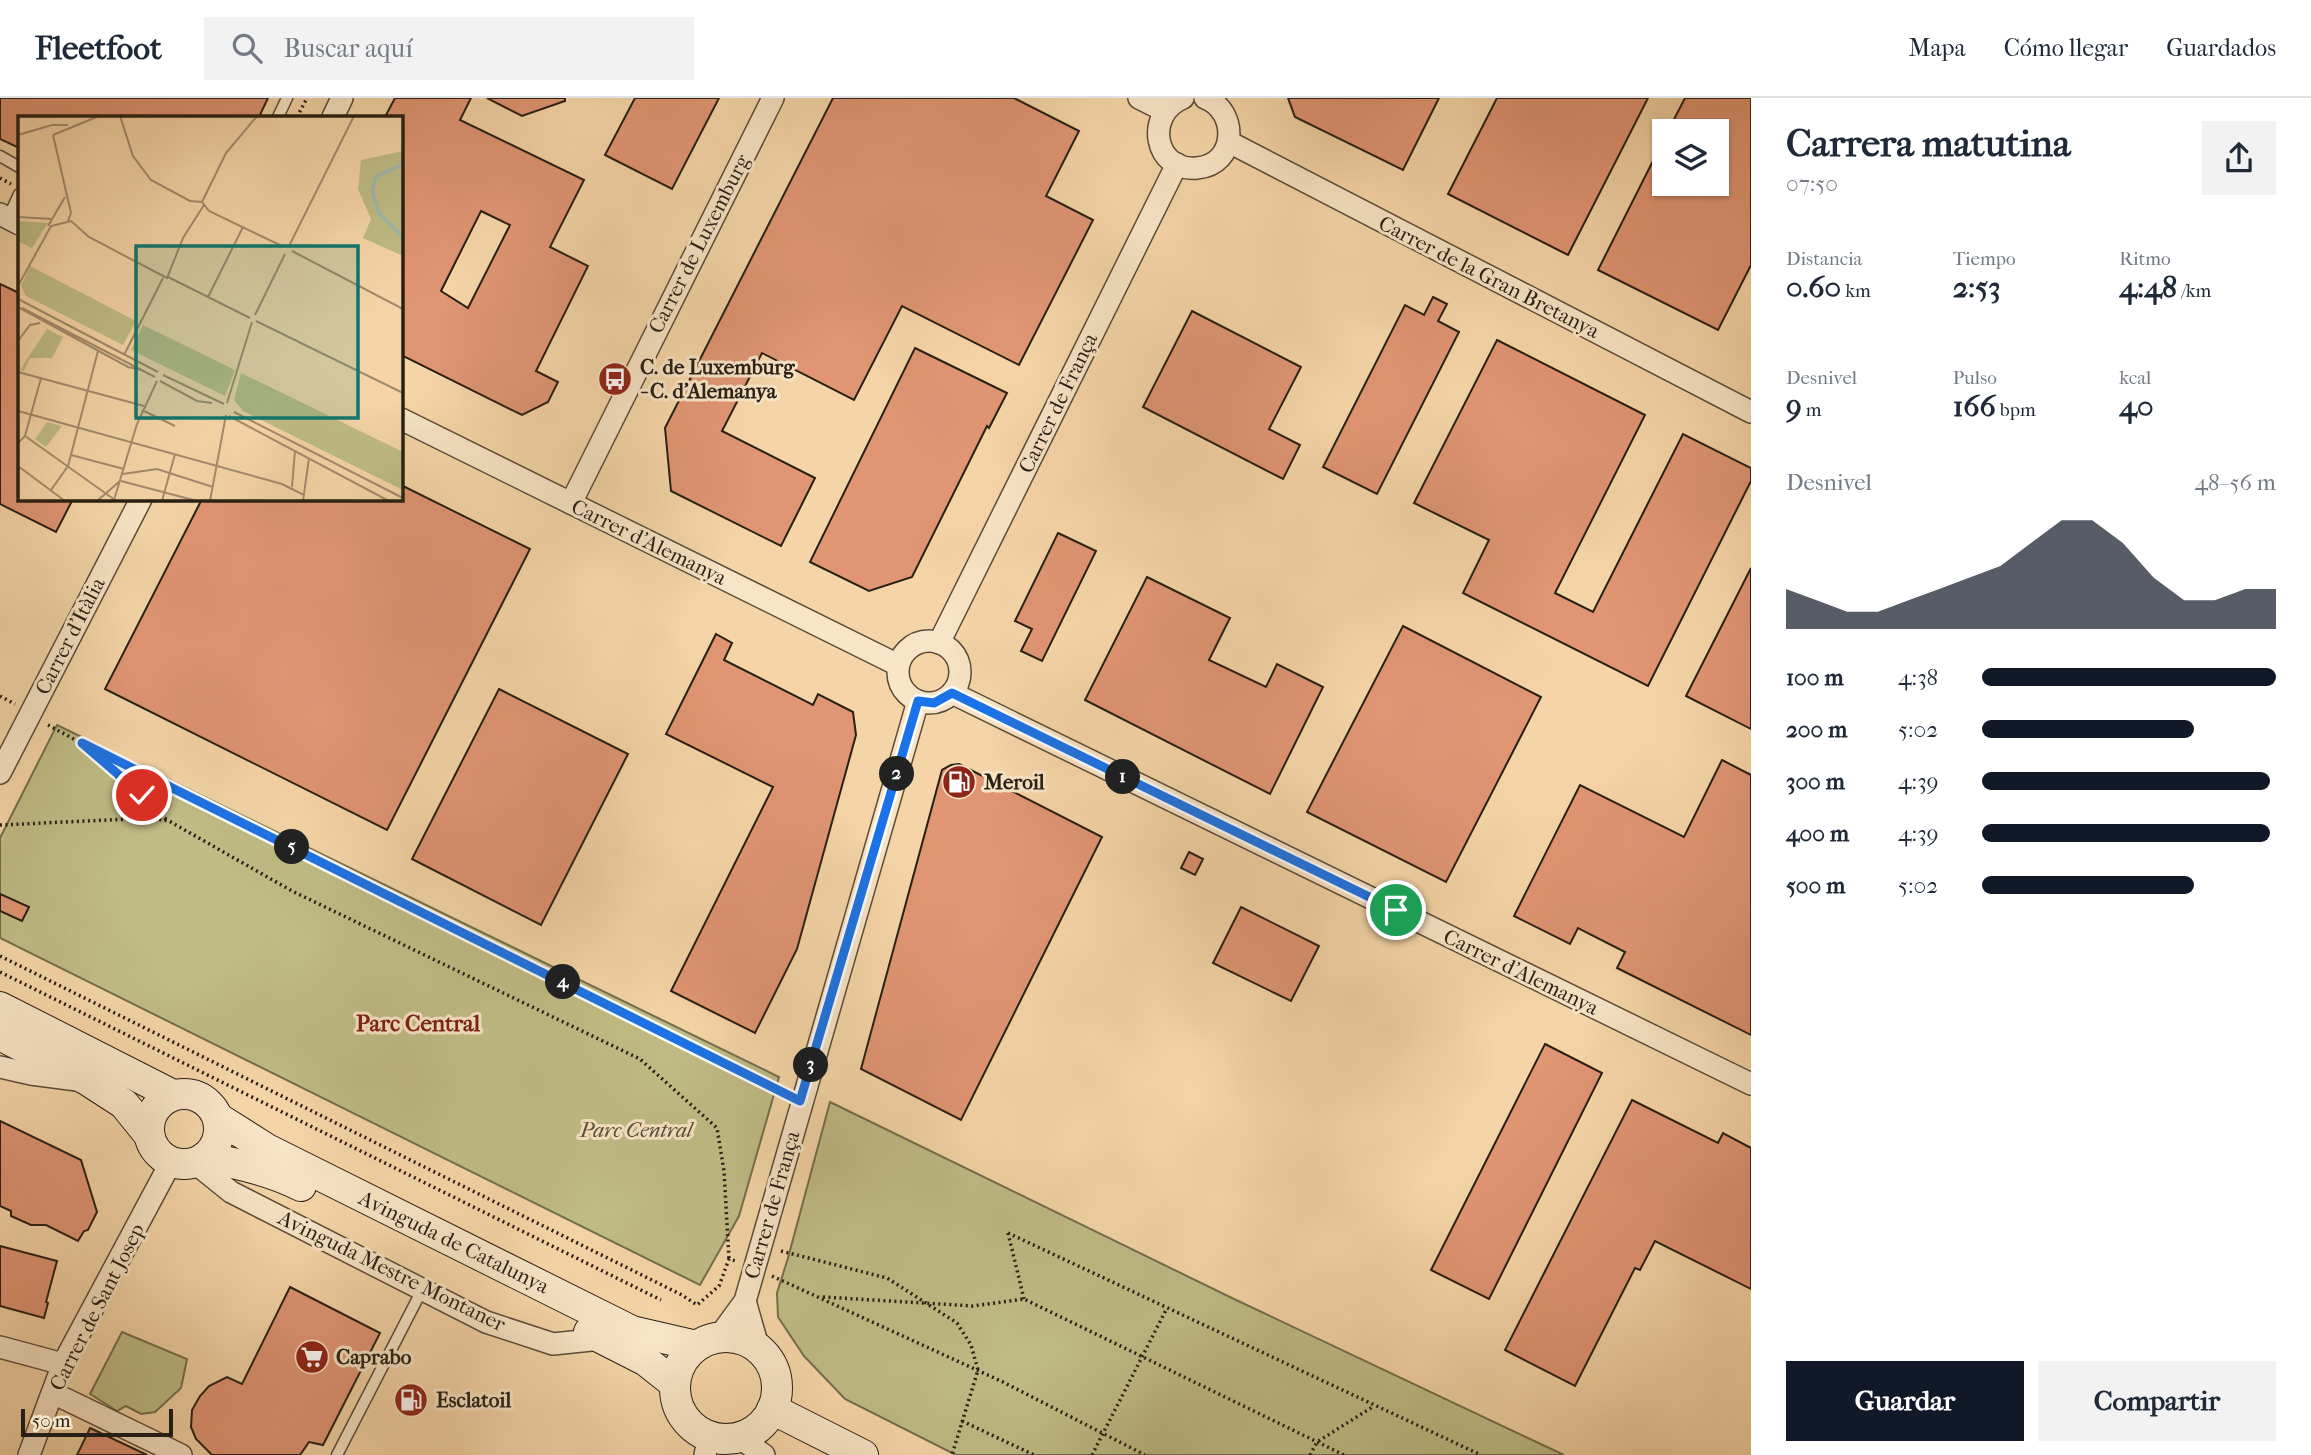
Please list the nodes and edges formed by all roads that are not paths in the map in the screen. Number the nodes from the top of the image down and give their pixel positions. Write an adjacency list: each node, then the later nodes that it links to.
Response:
1 (287, 98): 8 (lane)
2 (342, 98): 9 (street)
3 (773, 98): 19 (street, Carrer de Luxemburg)
4 (1139, 98): 7 (street)
5 (1183, 98): 7 (street)
6 (1209, 99): 10 (street)
7 (1165, 111): 12 (street)
8 (278, 116)
9 (333, 116)
10 (1228, 142): 12 (street); 16 (street, Carrer de la Gran Bretanya)
11 (0, 156): 13 (lane)
12 (1177, 164): 20 (street, Carrer de França)
13 (18, 166)
14 (18, 196): 15 (lane)
15 (9, 219)
16 (1751, 412)
17 (402, 419): 19 (street, Carrer d'Alemanya)
18 (140, 500): 24 (street, Carrer d'Itàlia)
19 (571, 503): 21 (street, Carrer d'Alemanya)
20 (939, 643): 21 (street); 22 (street)
21 (898, 665): 23 (street)
22 (952, 693): 23 (street); 29 (street, Carrer d'Alemanya)
23 (918, 701): 35 (street, Carrer de França)
24 (0, 773)
25 (0, 1007): 30 (street)
26 (0, 1035): 28 (street)
27 (0, 1068): 28 (street)
28 (88, 1080): 32 (street)
29 (1751, 1084)
30 (173, 1095): 31 (street); 32 (street)
31 (218, 1118): 33 (street); 37 (street, Avinguda de Catalunya)
32 (149, 1135): 33 (street)
33 (190, 1161): 34 (street, Avinguda Mestre Montaner); 36 (street, Avinguda de Catalunya); 40 (street, Carrer de Sant Josep)
34 (422, 1290): 36 (street, Avinguda Mestre Montaner); 47 (lane)
35 (745, 1301): 37 (street, Carrer de França); 39 (street)
36 (601, 1339): 41 (street, Avinguda de Catalunya)
37 (708, 1342): 39 (street); 41 (street)
38 (0, 1347): 40 (street)
39 (759, 1350): 43 (street)
40 (63, 1364): 42 (street, Carrer de Sant Josep)
41 (675, 1384): 44 (street)
42 (53, 1393): 45 (street, Carrer de Sant Josep); 46 (street)
43 (772, 1409): 44 (street); 49 (street)
44 (717, 1443): 48 (street)
45 (29, 1455)
46 (181, 1455)
47 (337, 1455)
48 (764, 1455)
49 (863, 1455)

